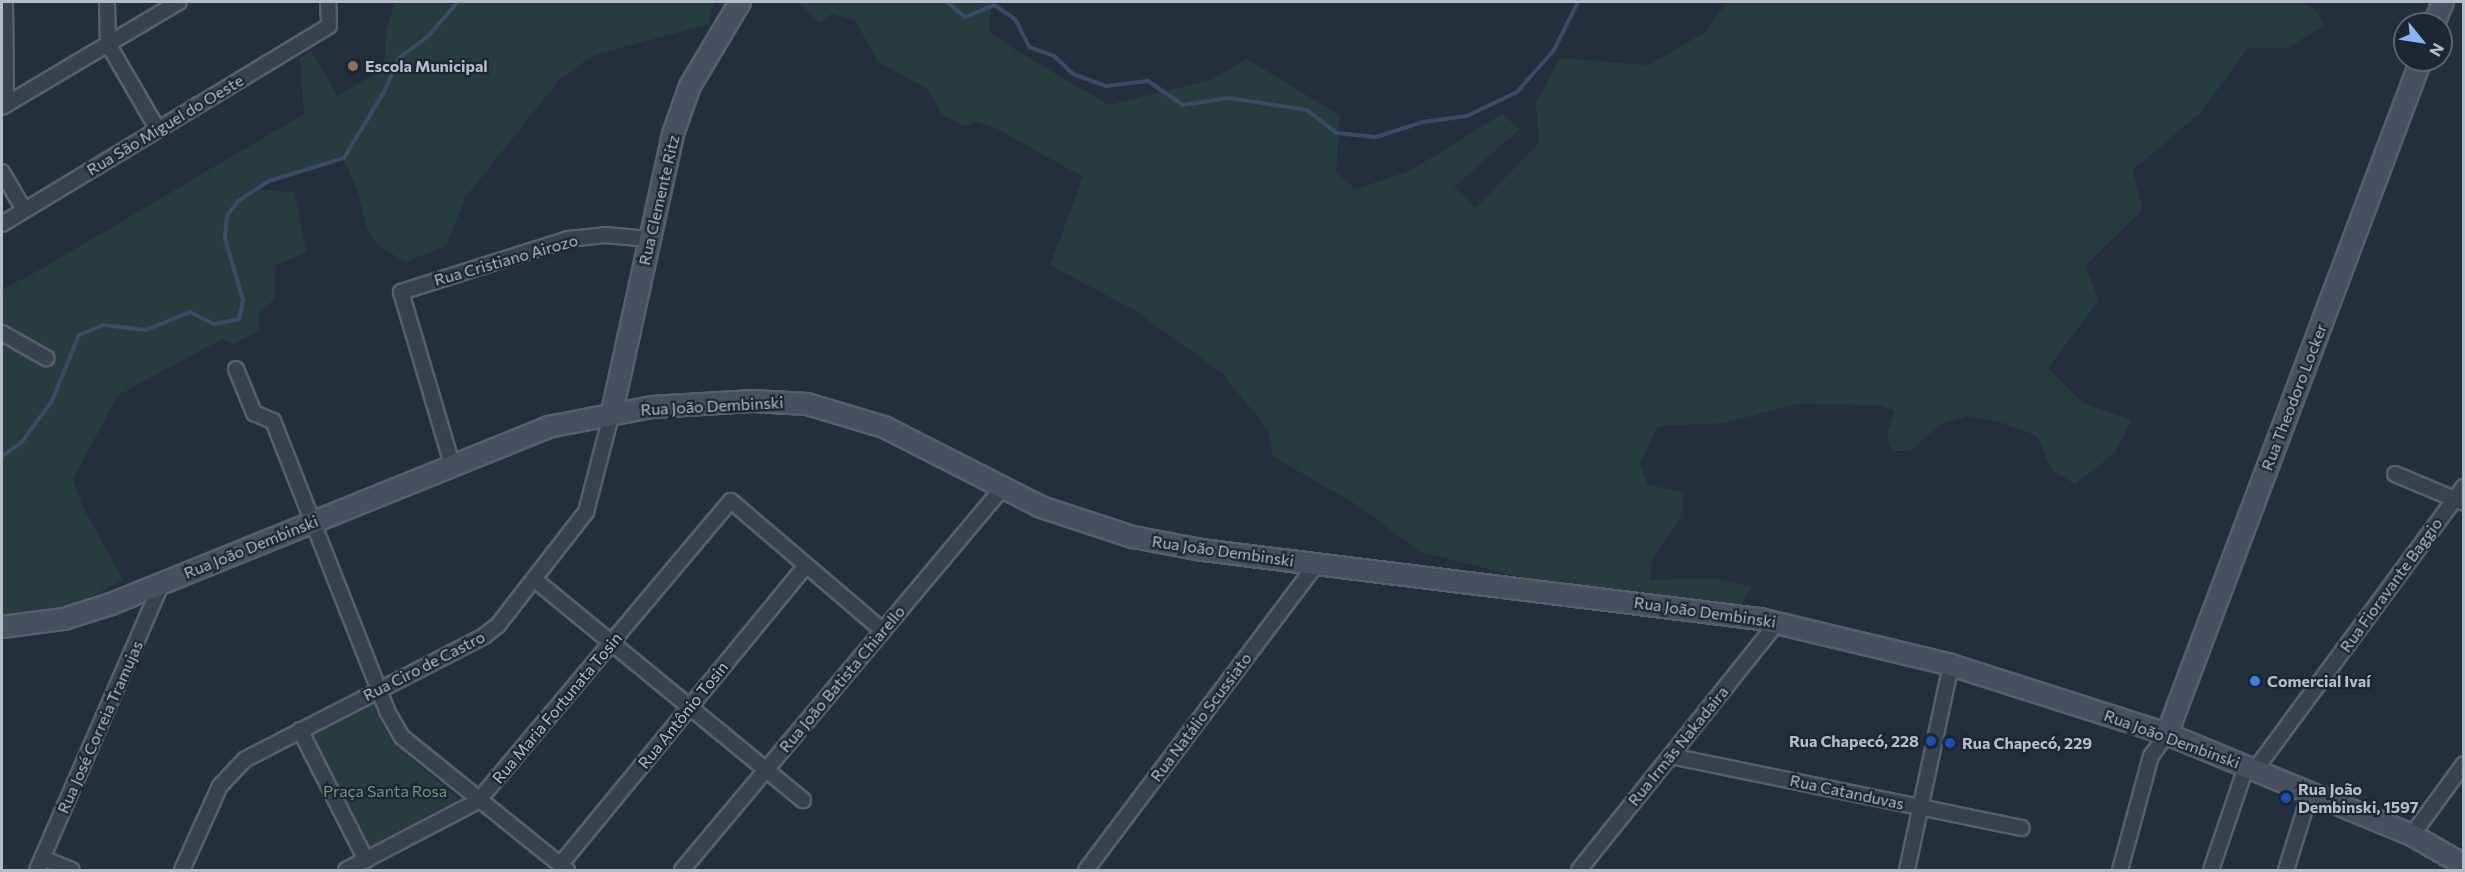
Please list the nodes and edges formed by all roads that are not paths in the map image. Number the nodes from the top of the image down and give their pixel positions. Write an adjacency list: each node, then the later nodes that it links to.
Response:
1 (5, 2): 8 (street)
2 (107, 2): 6 (street)
3 (179, 2): 6 (street)
4 (328, 2): 9 (street, Rua São Miguel do Oeste)
5 (740, 2): 13 (main road, Rua Clemente Ritz)
6 (108, 44): 8 (street); 9 (street)
7 (2416, 72): 36 (main road, Rua Theodoro Locker)
8 (4, 105)
9 (158, 130): 11 (street, Rua São Miguel do Oeste)
10 (2, 172): 11 (street)
11 (24, 210): 12 (street, Rua São Miguel do Oeste)
12 (2, 224)
13 (649, 239): 17 (main road, Rua Clemente Ritz); 18 (street, Rua Cristiano Airozo)
14 (2, 333): 15 (street)
15 (46, 358)
16 (236, 369): 23 (street)
17 (612, 412): 18 (main road, Rua João Dembinski); 21 (main road, Rua João Dembinski); 26 (street, Rua Ciro de Castro)
18 (452, 464): 23 (main road, Rua João Dembinski)
19 (2395, 474): 22 (street)
20 (2463, 487): 22 (street, Rua Fioravante Baggio)
21 (1002, 488): 24 (main road, Rua João Dembinski); 30 (street, Rua João Batista Chiarello)
22 (2459, 501): 39 (street, Rua Fioravante Baggio)
23 (315, 521): 27 (main road, Rua João Dembinski); 33 (street)
24 (1317, 564): 28 (main road, Rua João Dembinski); 55 (street, Rua Natálio Scussiato)
25 (806, 566): 30 (street); 31 (street, Rua Maria Fortunata Tosin); 34 (street, Rua Antônio Tosin)
26 (536, 580): 31 (street); 33 (street, Rua Ciro de Castro)
27 (162, 584): 29 (main road, Rua João Dembinski); 48 (street, Rua José Correia Tramujas)
28 (1778, 622): 32 (main road, Rua João Dembinski); 37 (street, Rua Irmãs Nakadaira)
29 (2, 627)
30 (883, 631): 40 (street, Rua João Batista Chiarello)
31 (612, 643): 34 (street); 43 (street, Rua Maria Fortunata Tosin)
32 (1951, 665): 36 (main road, Rua João Dembinski); 44 (street)
33 (379, 690): 35 (street, Rua Ciro de Castro); 43 (street)
34 (690, 707): 40 (street); 50 (street, Rua Antônio Tosin)
35 (300, 730): 47 (street); 52 (street, Rua Ciro de Castro)
36 (2167, 734): 39 (main road, Rua João Dembinski); 58 (street)
37 (1671, 756): 44 (street, Rua Catanduvas); 56 (street, Rua Irmãs Nakadaira)
38 (2463, 764): 46 (street)
39 (2251, 768): 41 (main road, Rua João Dembinski); 59 (street, Rua Fioravante Baggio)
40 (766, 770): 42 (street); 54 (street, Rua João Batista Chiarello)
41 (2310, 793): 46 (main road, Rua João Dembinski); 60 (street)
42 (803, 800)
43 (478, 801): 47 (street, Rua Maria Fortunata Tosin); 50 (street)
44 (1920, 807): 45 (street, Rua Catanduvas); 57 (street)
45 (2022, 828)
46 (2412, 835): 49 (main road, Rua João Dembinski)
47 (366, 860): 53 (street, Rua Maria Fortunata Tosin)
48 (40, 864): 51 (street)
49 (2463, 865)
50 (563, 868)
51 (72, 870)
52 (182, 870)
53 (346, 870)
54 (682, 870)
55 (1086, 870)
56 (1579, 870)
57 (1906, 870)
58 (2120, 870)
59 (2211, 870)
60 (2286, 870)

